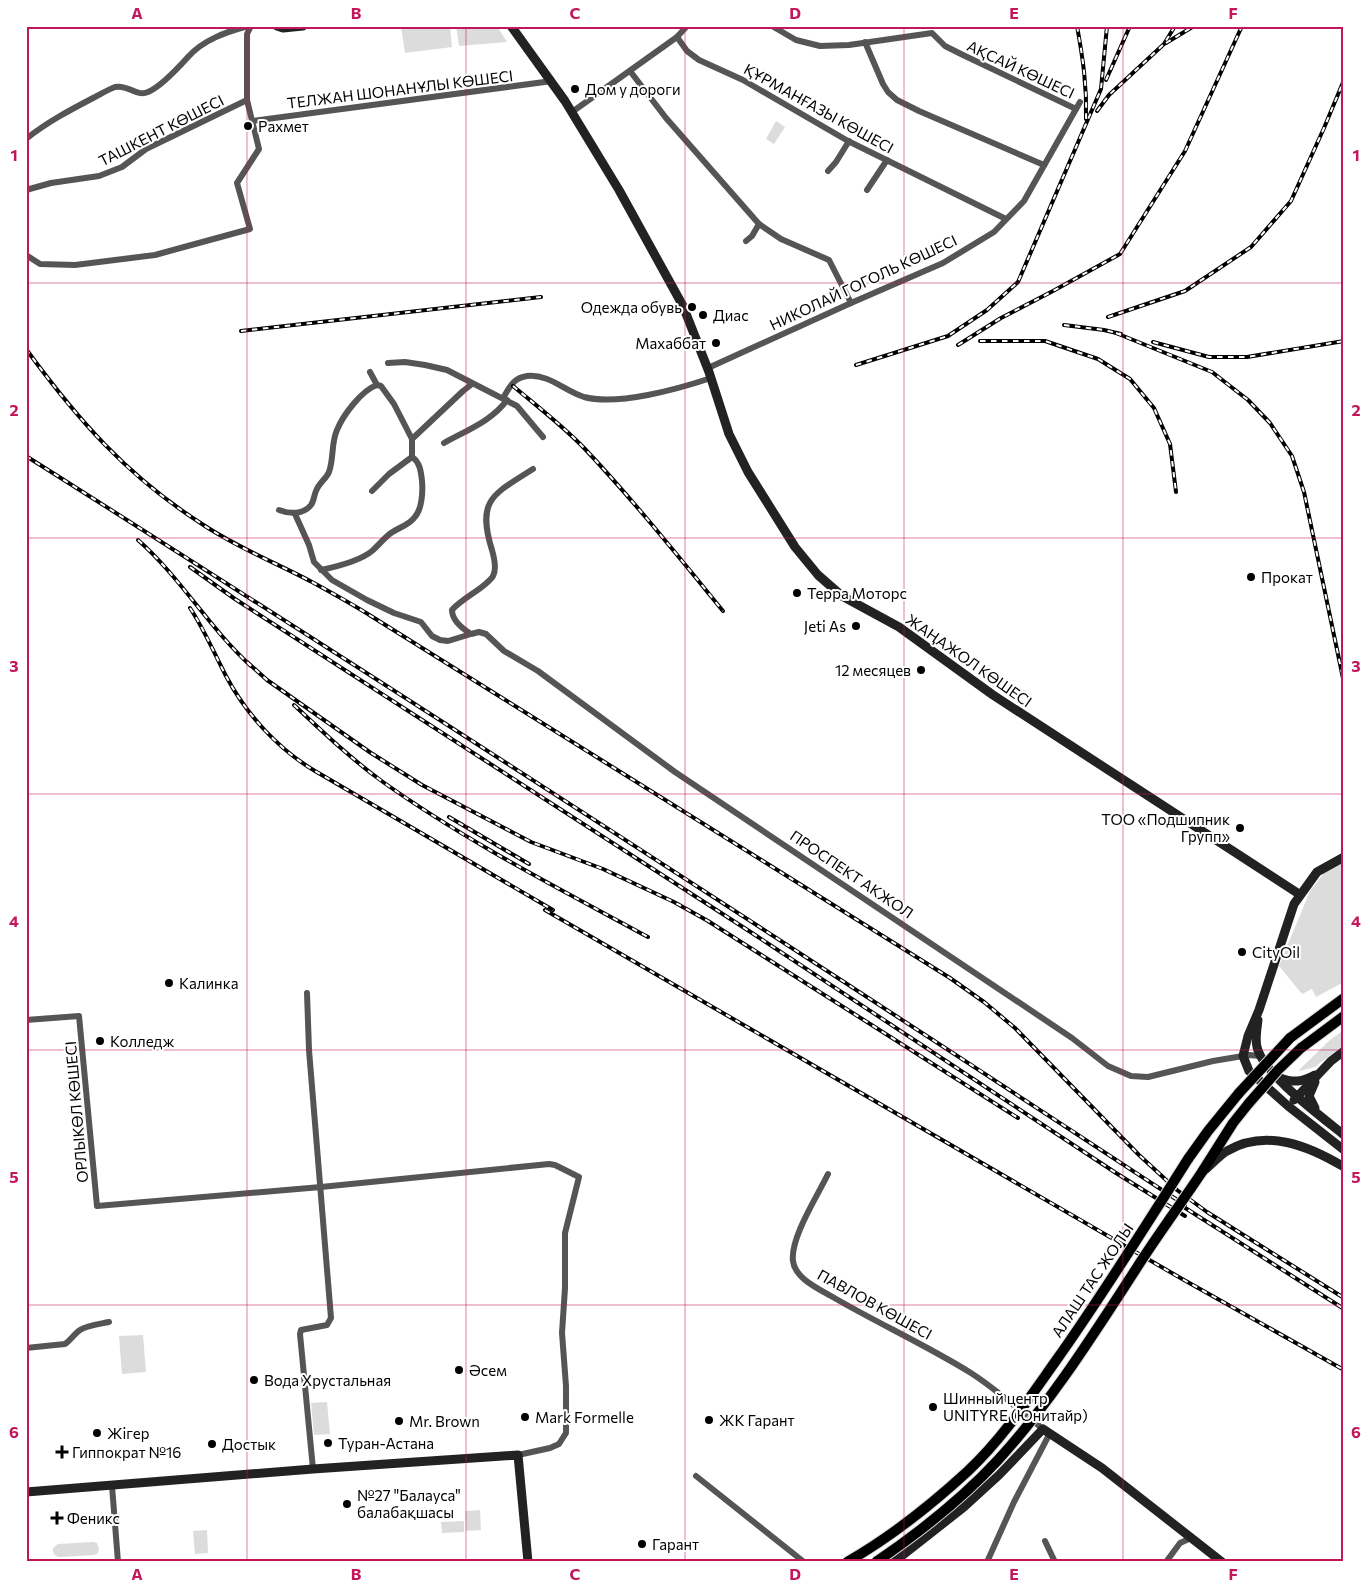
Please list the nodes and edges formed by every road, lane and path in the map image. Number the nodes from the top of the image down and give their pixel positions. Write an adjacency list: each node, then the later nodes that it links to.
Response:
1 (249, 26): 11 (street, ТАШКЕНТ КӨШЕСІ); 16 (street)
2 (278, 26): 3 (main road)
3 (303, 26)
4 (511, 26): 10 (main road)
5 (687, 26): 7 (street)
6 (772, 26): 8 (street)
7 (677, 37): 9 (street); 17 (street, ҚҰРМАНҒАЗЫ КӨШЕСІ)
8 (865, 42): 13 (street, АҚСАЙ КӨШЕСІ); 19 (street)
9 (630, 70): 14 (street); 24 (street)
10 (552, 81): 14 (main road); 15 (street, ТЕЛЖАН ШОНАНҰЛЫ КӨШЕСІ)
11 (247, 100): 15 (street, ТАШКЕНТ КӨШЕСІ); 21 (street, ТАШКЕНТ КӨШЕСІ)
12 (1080, 102): 13 (street, НИКОЛАЙ ГОГОЛЬ КӨШЕСІ)
13 (1076, 109): 19 (street, НИКОЛАЙ ГОГОЛЬ КӨШЕСІ)
14 (572, 112): 30 (main road)
15 (252, 121): 26 (street, ТАШКЕНТ КӨШЕСІ)
16 (26, 139)
17 (849, 141): 18 (street, ҚҰРМАНҒАЗЫ КӨШЕСІ); 20 (street)
18 (887, 160): 22 (street); 23 (street, ҚҰРМАНҒАЗЫ КӨШЕСІ)
19 (1044, 165): 23 (street, НИКОЛАЙ ГОГОЛЬ КӨШЕСІ)
20 (828, 171)
21 (26, 190)
22 (867, 190)
23 (1006, 219): 27 (street, НИКОЛАЙ ГОГОЛЬ КӨШЕСІ)
24 (759, 224): 25 (street); 27 (street)
25 (746, 241)
26 (26, 255)
27 (851, 303): 30 (street, НИКОЛАЙ ГОГОЛЬ КӨШЕСІ)
28 (388, 363): 32 (street)
29 (370, 372): 31 (street)
30 (709, 373): 33 (street, НИКОЛАЙ ГОГОЛЬ КӨШЕСІ); 45 (main road, ЖАҢАЖОЛ КӨШЕСІ)
31 (377, 384): 35 (street); 41 (street)
32 (472, 384): 33 (street); 35 (street)
33 (505, 399): 34 (street); 36 (street, НИКОЛАЙ ГОГОЛЬ КӨШЕСІ)
34 (543, 437)
35 (412, 439): 37 (street)
36 (444, 443)
37 (412, 457): 39 (street); 42 (street)
38 (533, 470): 43 (street)
39 (372, 491)
40 (279, 510): 41 (street)
41 (295, 514): 42 (street)
42 (321, 570): 43 (street)
43 (468, 632): 52 (street, ПРОСПЕКТ АКЖОЛ)
44 (1344, 857): 45 (main road)
45 (1299, 894): 48 (main road)
46 (308, 994): 64 (street)
47 (1344, 998): 78 (main road, АЛАШ ТАС ЖОЛЫ, bridge)
48 (1259, 1010): 52 (main road); 53 (main road)
49 (1344, 1016): 62 (main road, АЛАШ ТАС ЖОЛЫ, bridge)
50 (26, 1020): 64 (street, ОРЛЫКӨЛ КӨШЕСІ)
51 (1344, 1051): 54 (main road)
52 (1243, 1056): 53 (street, ПРОСПЕКТ АКЖОЛ); 57 (main road)
53 (1260, 1056): 55 (main road)
54 (1320, 1073): 55 (main road); 56 (main road); 58 (main road)
55 (1277, 1077): 56 (main road)
56 (1297, 1097): 57 (main road); 58 (main road)
57 (1288, 1106): 60 (main road)
58 (1319, 1114): 59 (main road)
59 (1344, 1135)
60 (1344, 1150)
61 (1344, 1167): 62 (main road)
62 (1202, 1172): 79 (main road, АЛАШ ТАС ЖОЛЫ, bridge)
63 (828, 1174): 67 (street, ПАВЛОВ КӨШЕСІ)
64 (321, 1187): 68 (street); 69 (street)
65 (109, 1322): 66 (street)
66 (26, 1348)
67 (1047, 1431): 73 (main road); 80 (main road); 81 (street)
68 (518, 1455): 69 (main road); 76 (main road)
69 (313, 1469): 71 (main road)
70 (696, 1476): 77 (street)
71 (112, 1486): 72 (main road); 75 (street)
72 (26, 1492)
73 (1191, 1538): 83 (street); 84 (main road)
74 (1044, 1541): 82 (street)
75 (118, 1562)
76 (528, 1562)
77 (804, 1562)
78 (847, 1562)
79 (876, 1562)
80 (894, 1562)
81 (987, 1562)
82 (1055, 1562)
83 (1166, 1562)
84 (1222, 1562)

